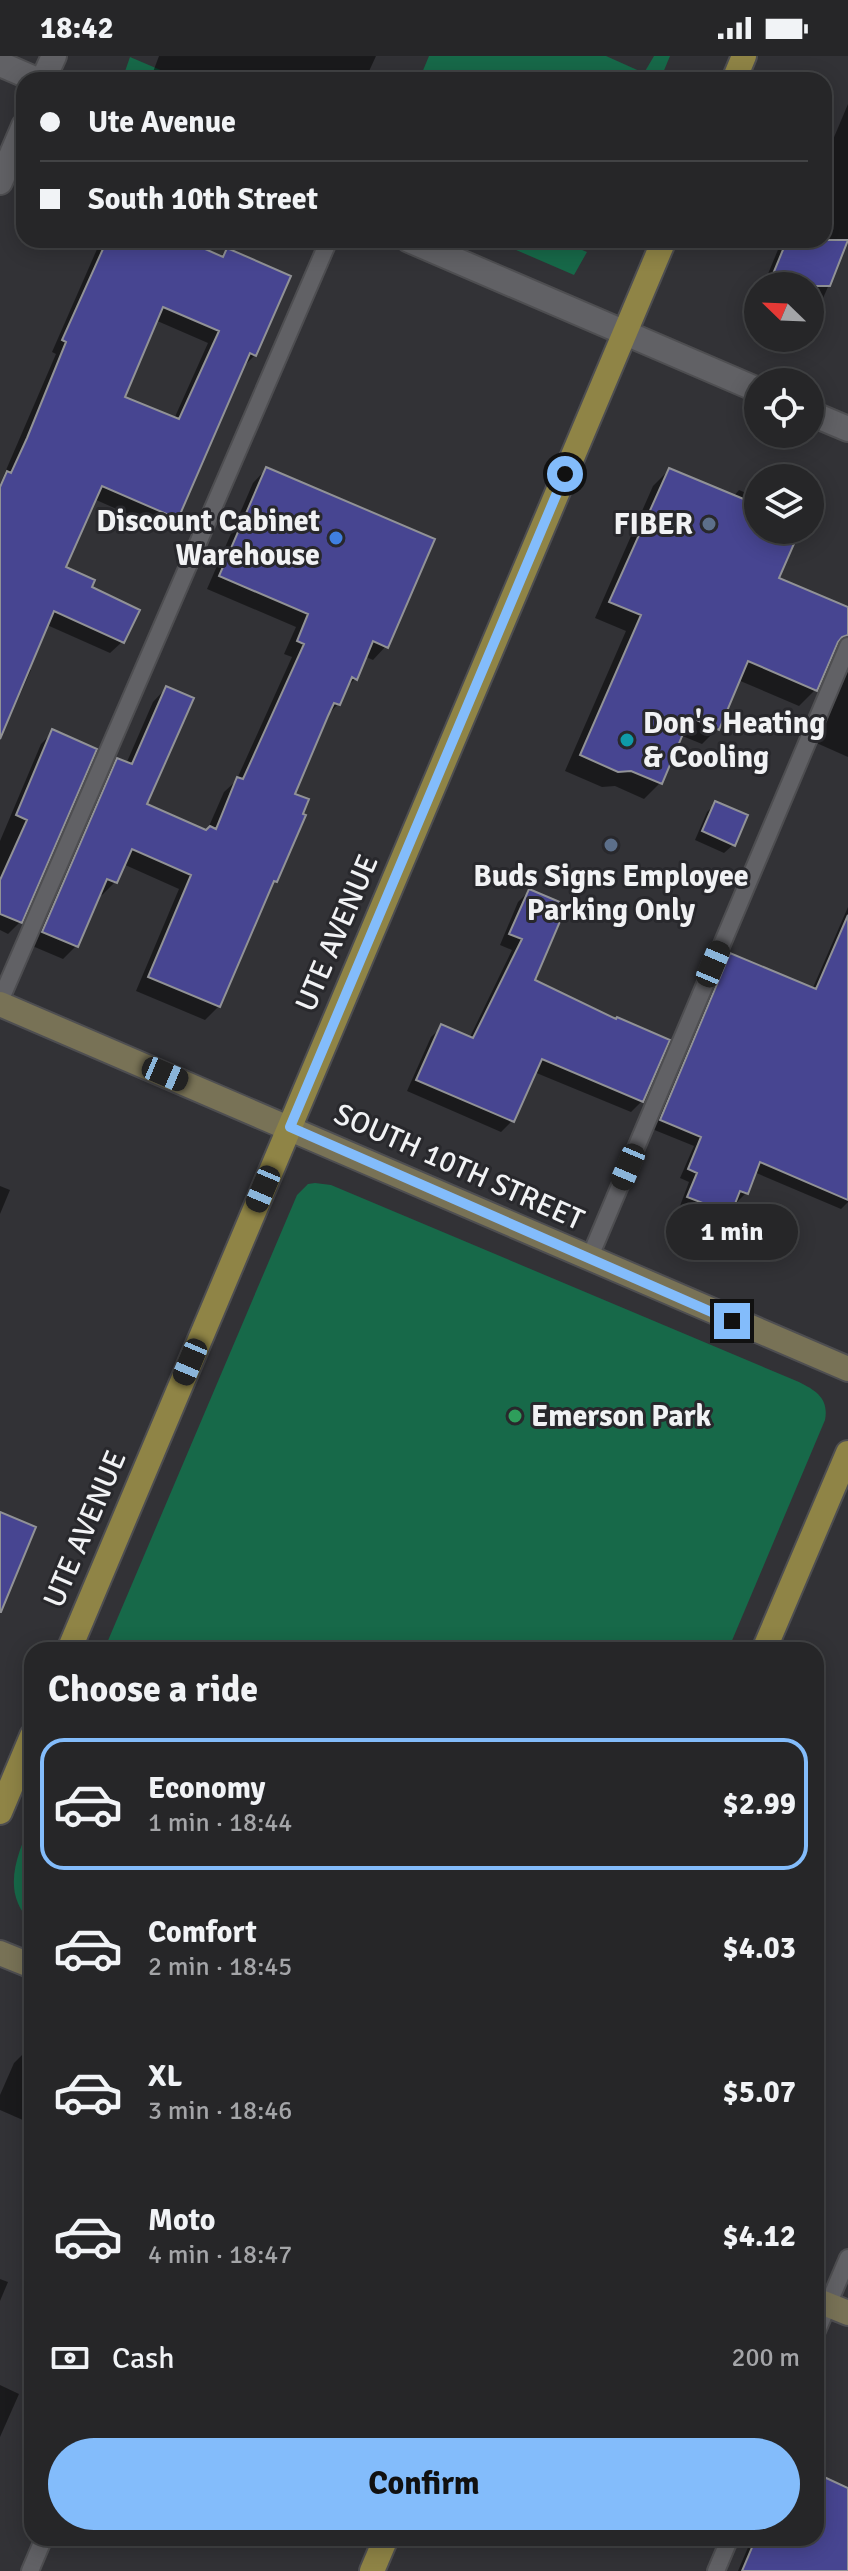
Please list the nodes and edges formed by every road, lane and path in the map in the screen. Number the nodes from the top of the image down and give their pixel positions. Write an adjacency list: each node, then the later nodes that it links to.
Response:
1 (0, 64): 2 (street)
2 (18, 72)
3 (16, 145): 4 (street)
4 (0, 182)
5 (326, 248): 13 (lane)
6 (427, 248): 8 (street)
7 (661, 248): 8 (main road, UTE AVENUE)
8 (624, 333): 9 (street); 14 (main road, UTE AVENUE)
9 (744, 384)
10 (824, 419): 11 (street)
11 (848, 429)
12 (848, 646): 15 (lane)
13 (0, 1002): 14 (street, SOUTH 10TH STREET)
14 (290, 1127): 15 (street, SOUTH 10TH STREET); 18 (main road, UTE AVENUE)
15 (589, 1259): 16 (street, SOUTH 10TH STREET)
16 (848, 1369)
17 (848, 1453): 19 (main road)
18 (72, 1642)
19 (767, 1642)
20 (24, 1755): 21 (main road)
21 (0, 1812)
22 (0, 1953): 23 (street)
23 (24, 1963)
24 (848, 2258): 25 (lane)
25 (831, 2306)
26 (41, 2546): 29 (lane)
27 (383, 2546): 30 (main road)
28 (727, 2546): 31 (lane)
29 (30, 2571)
30 (372, 2571)
31 (716, 2571)

